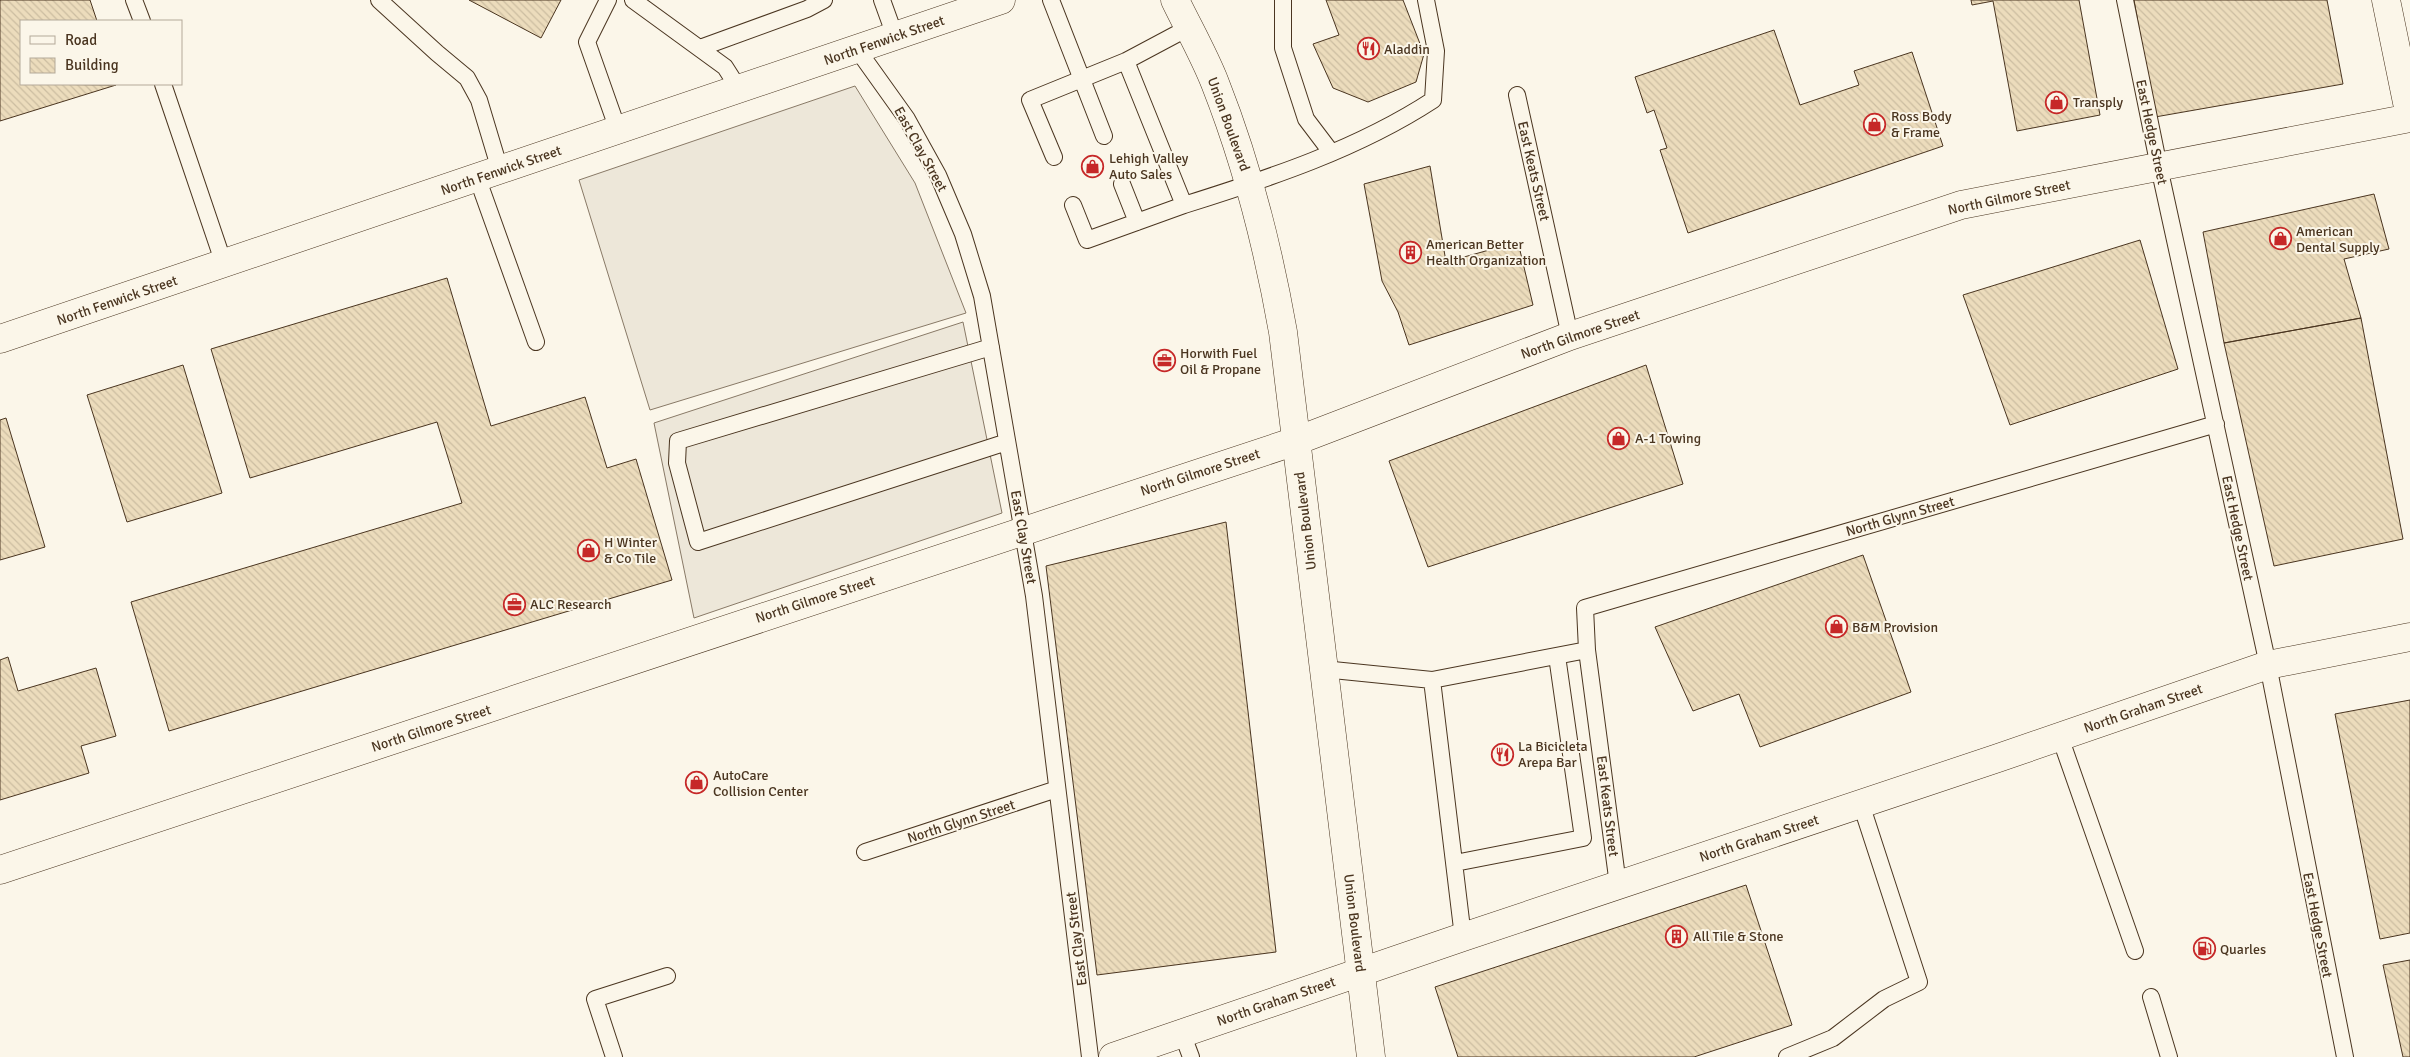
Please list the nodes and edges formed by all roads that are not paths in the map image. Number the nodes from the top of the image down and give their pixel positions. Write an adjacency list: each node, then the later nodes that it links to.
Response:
1 (134, 0): 14 (lane)
2 (379, 0): 30 (lane)
3 (608, 0): 25 (lane)
4 (633, 0): 17 (lane)
5 (824, 0): 17 (lane)
6 (882, 0): 16 (lane)
7 (1001, 0): 16 (street, North Fenwick Street)
8 (1051, 0): 20 (lane)
9 (1176, 0): 15 (street, Union Boulevard)
10 (1282, 0): 27 (lane)
11 (1426, 0): 27 (lane)
12 (2125, 0): 29 (lane, East Hedge Street)
13 (2386, 0): 24 (street)
14 (142, 20)
15 (1188, 28): 19 (lane); 32 (street, Union Boulevard)
16 (895, 36): 18 (street, North Fenwick Street)
17 (700, 48): 22 (lane)
18 (857, 49): 22 (street, North Fenwick Street); 40 (lane, East Clay Street)
19 (1126, 62): 20 (lane); 34 (lane)
20 (1082, 79): 26 (lane); 28 (lane)
21 (163, 85): 36 (lane)
22 (739, 89): 25 (street, North Fenwick Street)
23 (1517, 95): 37 (lane, East Keats Street)
24 (2410, 118): 29 (street, North Gilmore Street)
25 (618, 130): 30 (street, North Fenwick Street)
26 (1104, 136)
27 (1332, 152): 32 (lane)
28 (1054, 157)
29 (2159, 166): 37 (street, North Gilmore Street); 41 (lane, East Hedge Street)
30 (489, 174): 36 (street, North Fenwick Street); 39 (lane)
31 (1122, 184): 35 (lane)
32 (1250, 184): 34 (lane); 42 (street, Union Boulevard)
33 (1073, 205): 35 (lane)
34 (1184, 205): 35 (lane)
35 (1137, 222)
36 (224, 264): 38 (street, North Fenwick Street)
37 (1570, 336): 42 (street, North Gilmore Street)
38 (0, 339)
39 (536, 342)
40 (991, 347): 43 (lane, East Clay Street); 43 (lane)
41 (2216, 424): 45 (lane, North Glynn Street); 49 (lane, East Hedge Street)
42 (1296, 440): 44 (street, North Gilmore Street); 50 (street, Union Boulevard)
43 (1007, 442): 44 (lane, East Clay Street)
44 (1022, 530): 53 (lane, East Clay Street); 57 (street, North Gilmore Street)
45 (1585, 608): 47 (lane, East Keats Street)
46 (2410, 637): 49 (street, North Graham Street)
47 (1587, 650): 48 (lane); 58 (lane, East Keats Street)
48 (1557, 656): 51 (lane); 56 (lane)
49 (2268, 665): 52 (street, North Graham Street); 71 (lane, East Hedge Street)
50 (1323, 669): 51 (lane); 61 (street, Union Boulevard)
51 (1432, 680): 56 (lane)
52 (2060, 737): 54 (street, North Graham Street); 60 (lane)
53 (1057, 789): 55 (lane, North Glynn Street); 66 (lane, East Clay Street)
54 (1861, 804): 58 (street, North Graham Street); 69 (lane)
55 (865, 852)
56 (1455, 863): 59 (lane)
57 (0, 870)
58 (1618, 884): 59 (street, North Graham Street)
59 (1463, 936): 61 (street, North Graham Street)
60 (2135, 951)
61 (1361, 972): 64 (street, North Graham Street); 68 (street, Union Boulevard)
62 (667, 976): 65 (lane)
63 (2151, 997): 70 (lane)
64 (1187, 1045): 67 (street, North Graham Street)
65 (614, 1057)
66 (1090, 1057)
67 (1113, 1057)
68 (1371, 1057)
69 (1787, 1057)
70 (2170, 1057)
71 (2345, 1057)

